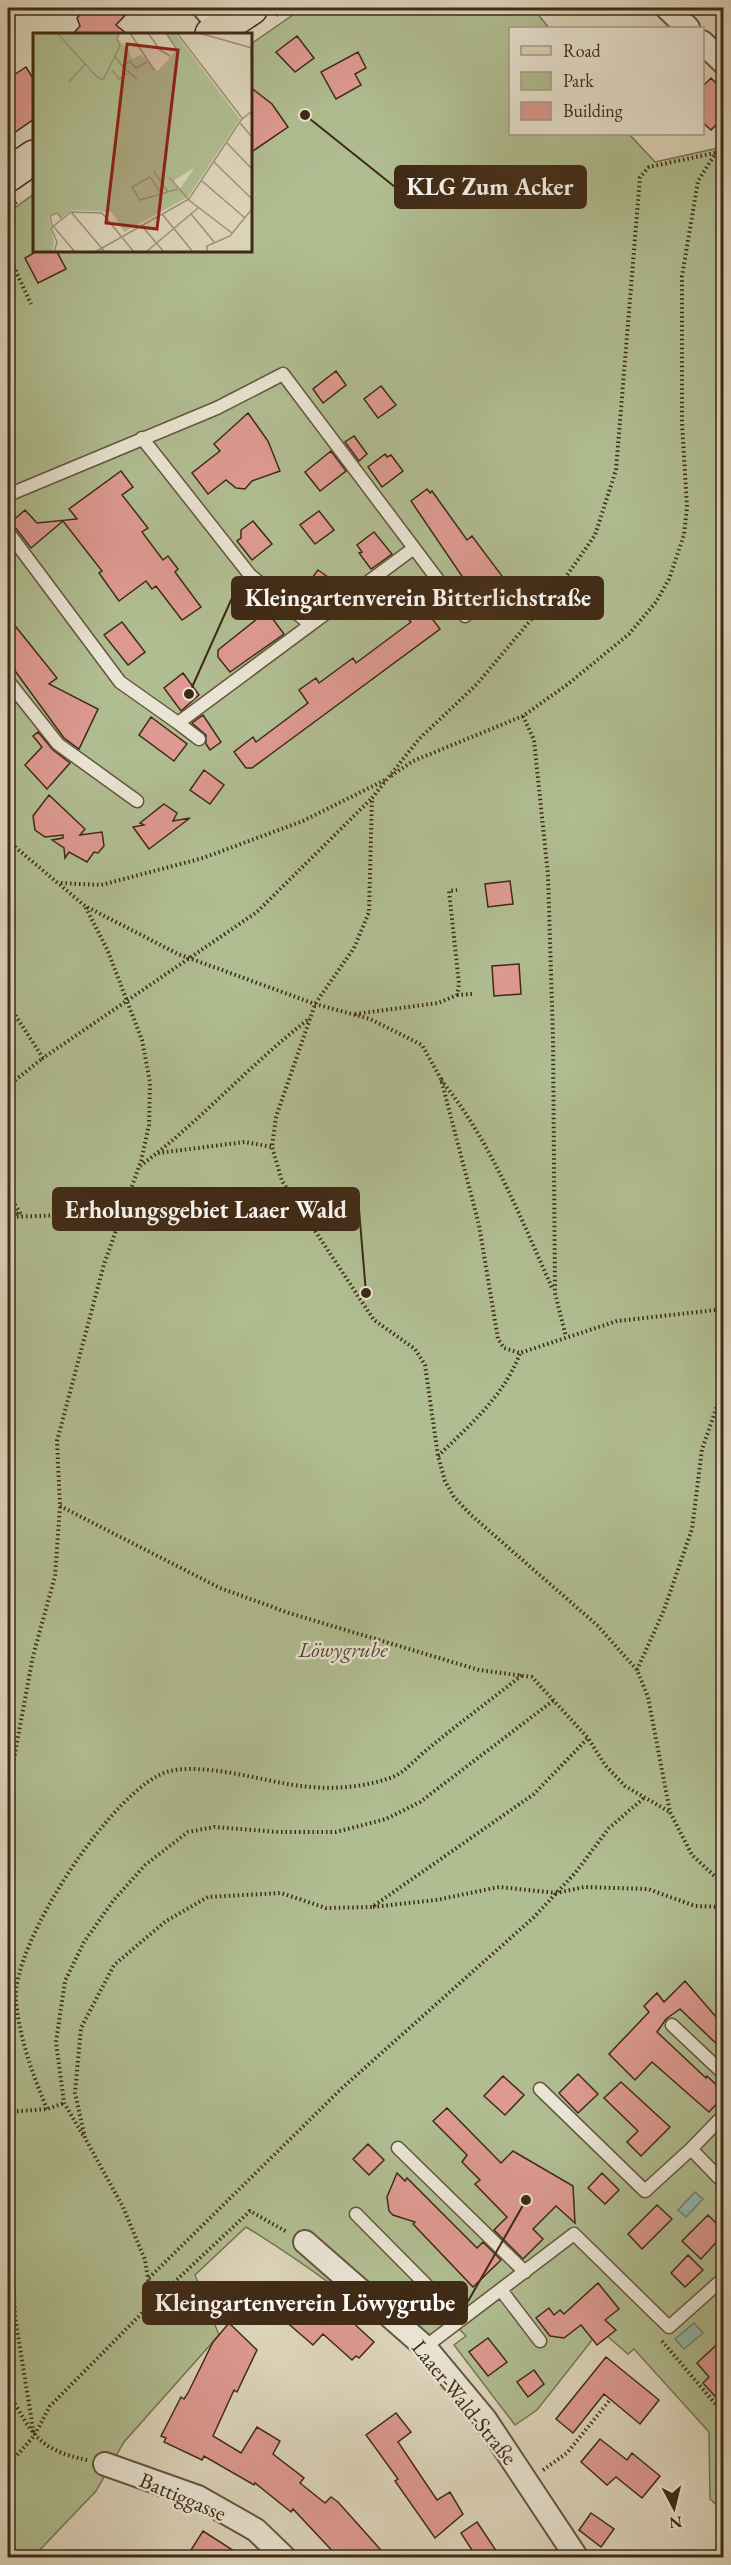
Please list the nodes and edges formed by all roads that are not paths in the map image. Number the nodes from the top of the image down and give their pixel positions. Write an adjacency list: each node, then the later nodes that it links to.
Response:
1 (251, 8): 3 (main road)
2 (667, 8): 4 (street)
3 (212, 23)
4 (687, 27)
5 (704, 44): 6 (street)
6 (723, 63)
7 (33, 158): 8 (main road)
8 (8, 176)
9 (142, 438): 10 (lane); 12 (lane); 14 (lane)
10 (8, 495)
11 (8, 532): 16 (lane)
12 (414, 548): 13 (lane); 14 (lane)
13 (465, 616)
14 (310, 624): 16 (lane)
15 (8, 681): 18 (lane)
16 (178, 723): 17 (lane)
17 (200, 739)
18 (137, 801)
19 (672, 2025): 20 (lane)
20 (723, 2074)
21 (540, 2089): 24 (lane)
22 (723, 2115): 24 (lane)
23 (398, 2148): 28 (lane)
24 (691, 2149): 25 (lane)
25 (723, 2183)
26 (356, 2214): 31 (lane)
27 (304, 2242): 33 (street, Laaer-Wald-Straße)
28 (525, 2272): 29 (lane); 30 (lane)
29 (723, 2278)
30 (501, 2290): 31 (lane); 32 (lane)
31 (461, 2320): 33 (lane)
32 (540, 2341)
33 (425, 2347): 36 (street, Laaer-Wald-Straße)
34 (105, 2464): 35 (street, Battiggasse)
35 (285, 2558)
36 (577, 2558)

